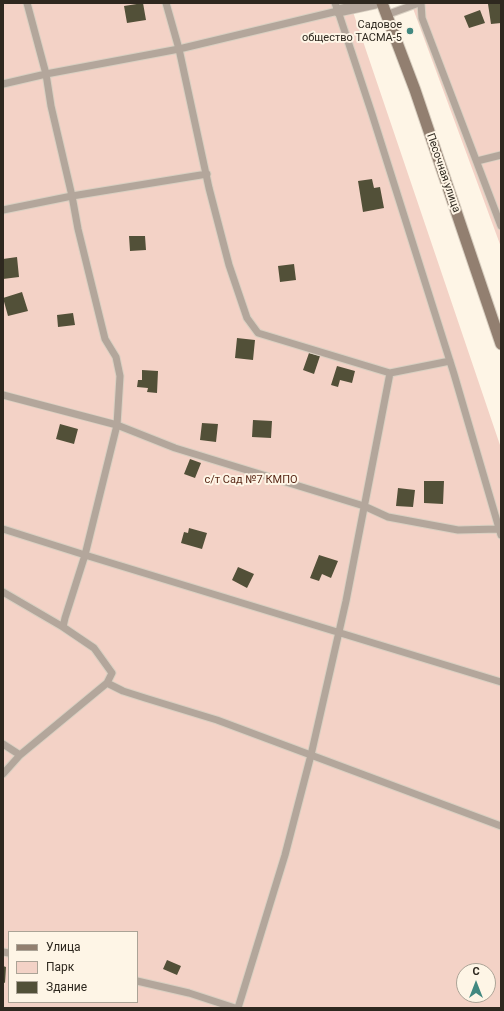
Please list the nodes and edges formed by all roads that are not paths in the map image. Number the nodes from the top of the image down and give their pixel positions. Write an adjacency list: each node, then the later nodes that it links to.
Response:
1 (27, 3): 9 (lane)
2 (166, 3): 8 (lane)
3 (375, 3): 6 (street)
4 (382, 3): 7 (main road, Песочная улица)
5 (420, 3): 7 (lane); 12 (lane)
6 (336, 7): 8 (lane); 18 (lane)
7 (386, 15): 17 (main road, Песочная улица)
8 (179, 49): 9 (lane); 13 (lane)
9 (46, 74): 10 (lane); 14 (lane)
10 (3, 84)
11 (501, 155): 12 (lane)
12 (476, 161): 16 (lane)
13 (207, 174): 14 (lane); 19 (lane)
14 (72, 196): 15 (lane); 21 (lane)
15 (3, 210)
16 (501, 226)
17 (501, 344)
18 (450, 361): 19 (lane); 24 (lane)
19 (390, 373): 22 (lane)
20 (3, 395): 21 (lane)
21 (116, 425): 22 (lane); 25 (lane)
22 (364, 506): 24 (lane); 28 (lane)
23 (3, 529): 25 (lane)
24 (500, 532)
25 (85, 555): 27 (lane); 28 (lane)
26 (3, 592): 27 (lane)
27 (63, 628): 30 (lane)
28 (339, 632): 29 (lane); 33 (lane)
29 (501, 682)
30 (107, 683): 32 (lane); 33 (lane)
31 (3, 744): 32 (lane)
32 (20, 755): 34 (lane)
33 (311, 755): 35 (lane); 38 (lane)
34 (3, 774)
35 (501, 826)
36 (138, 981): 37 (lane)
37 (235, 1008)
38 (238, 1008)

